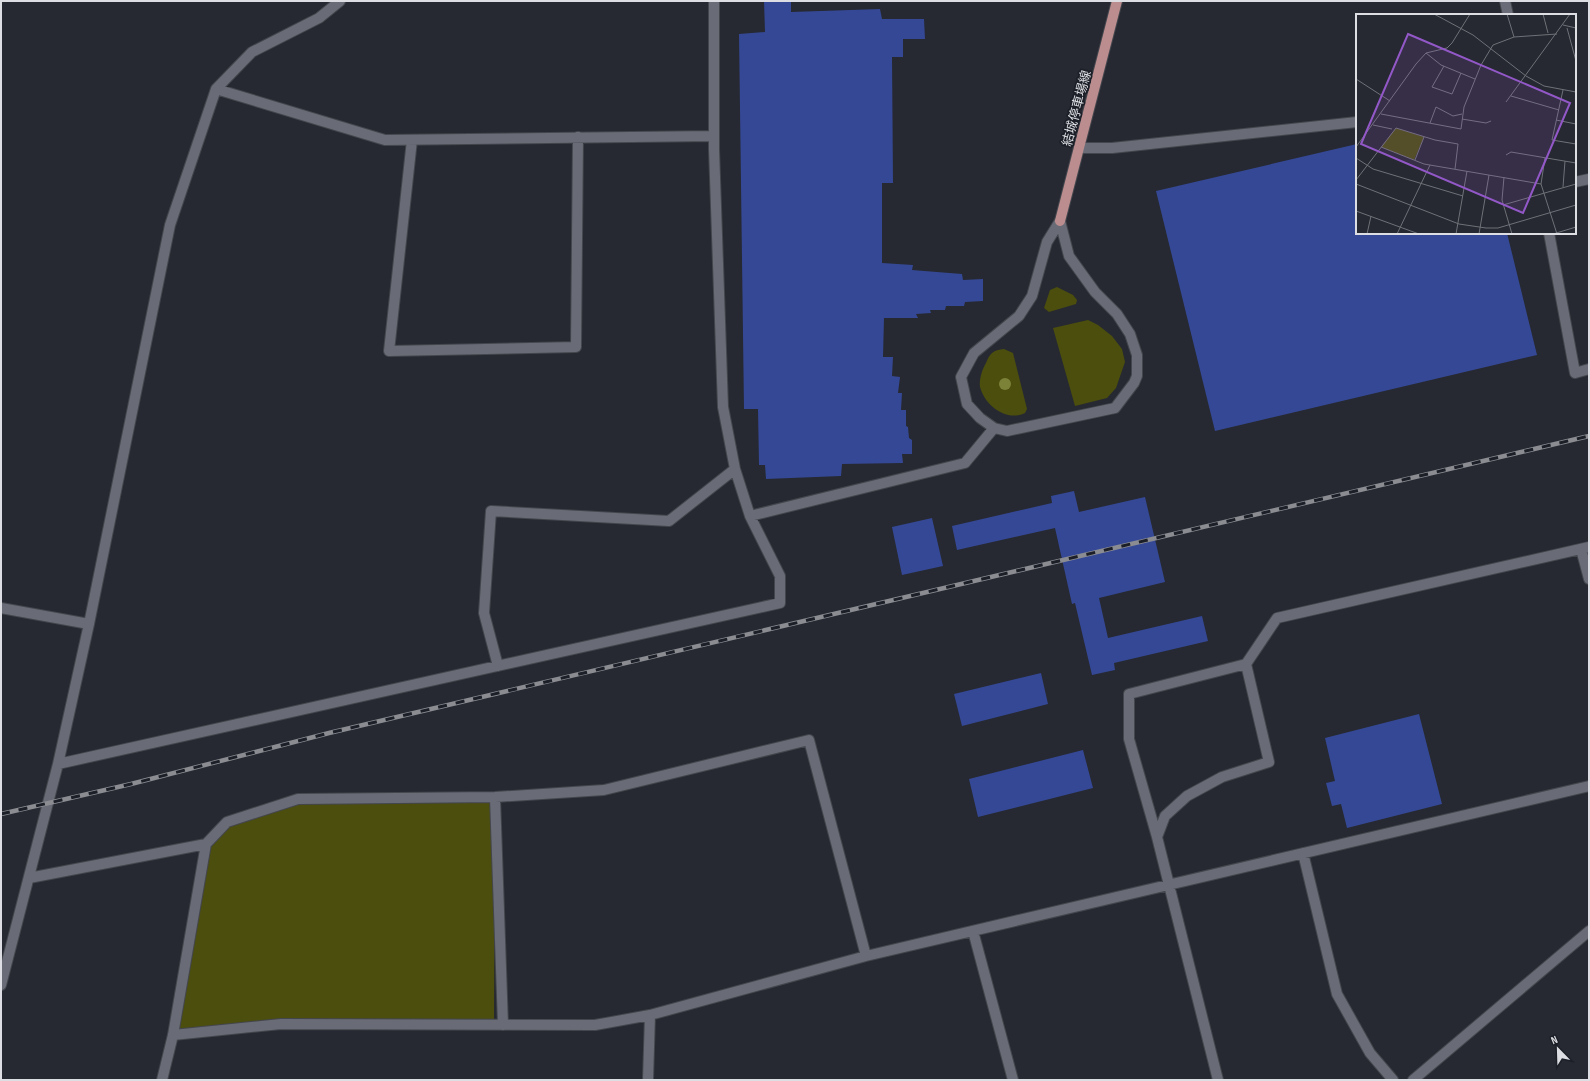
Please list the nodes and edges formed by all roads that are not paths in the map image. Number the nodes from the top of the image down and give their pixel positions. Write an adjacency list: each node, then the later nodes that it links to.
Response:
1 (340, 1): 6 (street)
2 (714, 1): 8 (street)
3 (1117, 1): 11 (main road, 結城停車場線)
4 (1505, 1): 5 (street)
5 (1508, 14)
6 (216, 89): 10 (street); 23 (street)
7 (1356, 122): 11 (street)
8 (714, 136): 9 (street); 18 (street)
9 (578, 137): 10 (street); 10 (street)
10 (412, 140)
11 (1079, 148): 14 (main road, 結城停車場線)
12 (1589, 179): 13 (street)
13 (1576, 182)
14 (1060, 221): 17 (street); 17 (street)
15 (1549, 234): 16 (street)
16 (1589, 369)
17 (994, 428): 19 (street)
18 (734, 469): 19 (street); 25 (street)
19 (750, 516): 25 (street)
20 (1585, 548): 21 (street); 24 (street)
21 (1589, 579)
22 (1, 608): 23 (street)
23 (89, 624): 26 (street)
24 (1246, 664): 29 (street); 29 (street)
25 (498, 666): 26 (street)
26 (58, 764): 32 (street)
27 (1589, 786): 31 (street)
28 (496, 797): 30 (street); 36 (street); 39 (street)
29 (1157, 836): 33 (street)
30 (206, 844): 32 (street); 40 (street)
31 (1303, 853): 33 (street); 45 (street)
32 (29, 878): 37 (street)
33 (1168, 886): 34 (street); 44 (street)
34 (973, 931): 36 (street); 43 (street)
35 (1589, 931): 46 (street)
36 (866, 956): 38 (street)
37 (1, 985)
38 (650, 1015): 39 (street); 42 (street)
39 (503, 1025): 40 (street)
40 (174, 1035): 41 (street)
41 (162, 1080)
42 (648, 1080)
43 (1013, 1080)
44 (1218, 1080)
45 (1393, 1080)
46 (1413, 1080)

